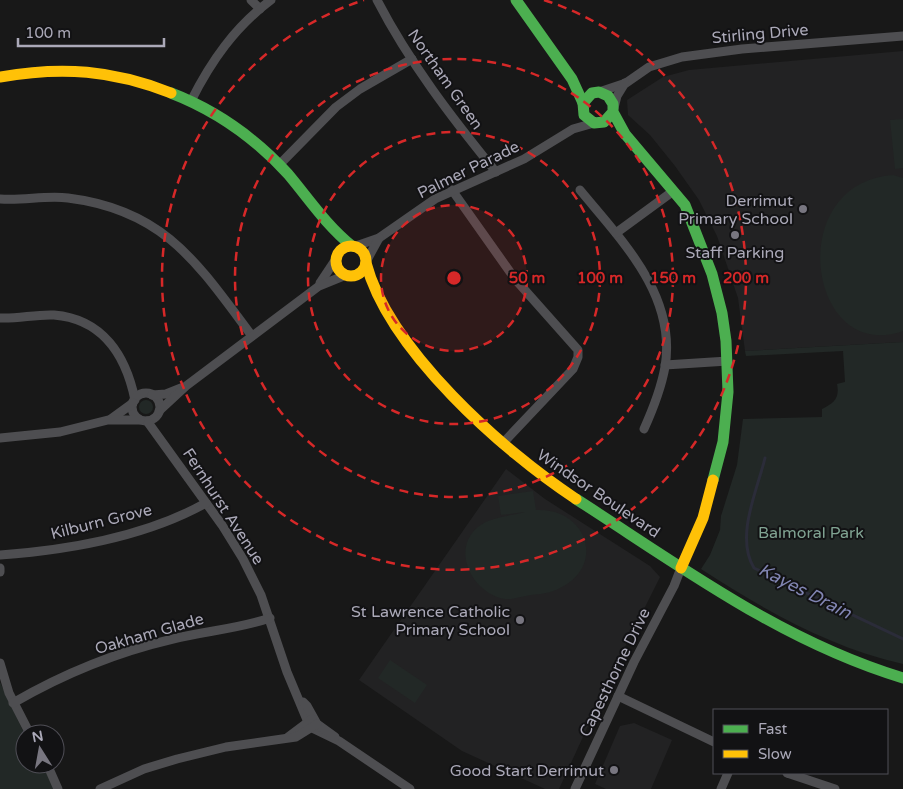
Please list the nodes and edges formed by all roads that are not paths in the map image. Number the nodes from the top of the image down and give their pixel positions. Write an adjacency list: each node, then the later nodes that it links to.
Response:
1 (251, 0): 5 (street)
2 (271, 0): 5 (street)
3 (377, 0): 7 (street, Northam Green)
4 (516, 0): 11 (street)
5 (260, 9): 14 (street)
6 (903, 36): 12 (street, Stirling Drive)
7 (412, 59): 20 (street); 21 (street, Northam Green)
8 (0, 66): 9 (street)
9 (29, 71): 10 (street); 14 (street)
10 (0, 77)
11 (572, 79): 13 (street); 15 (street)
12 (626, 82): 13 (street, Stirling Drive); 16 (street)
13 (598, 92): 15 (street); 16 (street)
14 (191, 101): 20 (street)
15 (583, 104): 17 (street); 18 (street)
16 (613, 110): 17 (street); 19 (street)
17 (596, 123): 18 (street, Palmer Parade); 19 (street)
18 (573, 130): 21 (street, Palmer Parade)
19 (625, 134): 24 (street)
20 (279, 165): 26 (street)
21 (496, 172): 22 (street, Palmer Parade)
22 (452, 190): 28 (street, Palmer Parade); 49 (street)
23 (580, 190): 27 (street)
24 (672, 192): 27 (street); 37 (street)
25 (0, 199): 36 (street)
26 (327, 226): 29 (street); 30 (street)
27 (616, 233): 38 (street)
28 (379, 238): 29 (street, Palmer Parade); 31 (street, Palmer Parade)
29 (354, 246): 30 (street); 31 (street)
30 (337, 258): 32 (street); 33 (street)
31 (366, 261): 32 (street); 34 (street, Windsor Boulevard)
32 (347, 275): 33 (street); 34 (street, Windsor Boulevard)
33 (319, 286): 36 (street)
34 (376, 295): 49 (street, Windsor Boulevard)
35 (0, 318): 39 (street)
36 (252, 336): 40 (street)
37 (728, 361): 38 (street); 52 (street)
38 (665, 365): 46 (street)
39 (129, 374): 41 (street); 42 (street)
40 (186, 386): 41 (street); 43 (street)
41 (151, 395): 42 (street); 43 (street)
42 (134, 402): 44 (street); 45 (street)
43 (159, 412): 45 (street); 48 (street, Fernhurst Avenue)
44 (108, 420): 45 (street); 47 (street)
45 (144, 420): 48 (street, Fernhurst Avenue)
46 (644, 429)
47 (0, 438)
48 (163, 441): 50 (street, Fernhurst Avenue)
49 (502, 444): 52 (street, Windsor Boulevard)
50 (206, 503): 51 (street, Kilburn Grove); 53 (street, Fernhurst Avenue)
51 (0, 555)
52 (681, 568): 54 (street, Windsor Boulevard); 58 (street, Capesthorne Drive)
53 (270, 618): 59 (street, Oakham Glade); 60 (street, Fernhurst Avenue)
54 (851, 660): 56 (street, Windsor Boulevard); 57 (street, Windsor Boulevard)
55 (0, 663): 59 (street)
56 (903, 670)
57 (903, 678)
58 (618, 696): 62 (street); 69 (street, Capesthorne Drive)
59 (13, 703): 61 (street)
60 (312, 723): 67 (street); 68 (street)
61 (25, 724)
62 (713, 742)
63 (728, 774): 70 (street)
64 (790, 774): 71 (street)
65 (56, 784): 66 (street)
66 (64, 789)
67 (100, 789)
68 (410, 789)
69 (575, 789)
70 (721, 789)
71 (835, 789)

